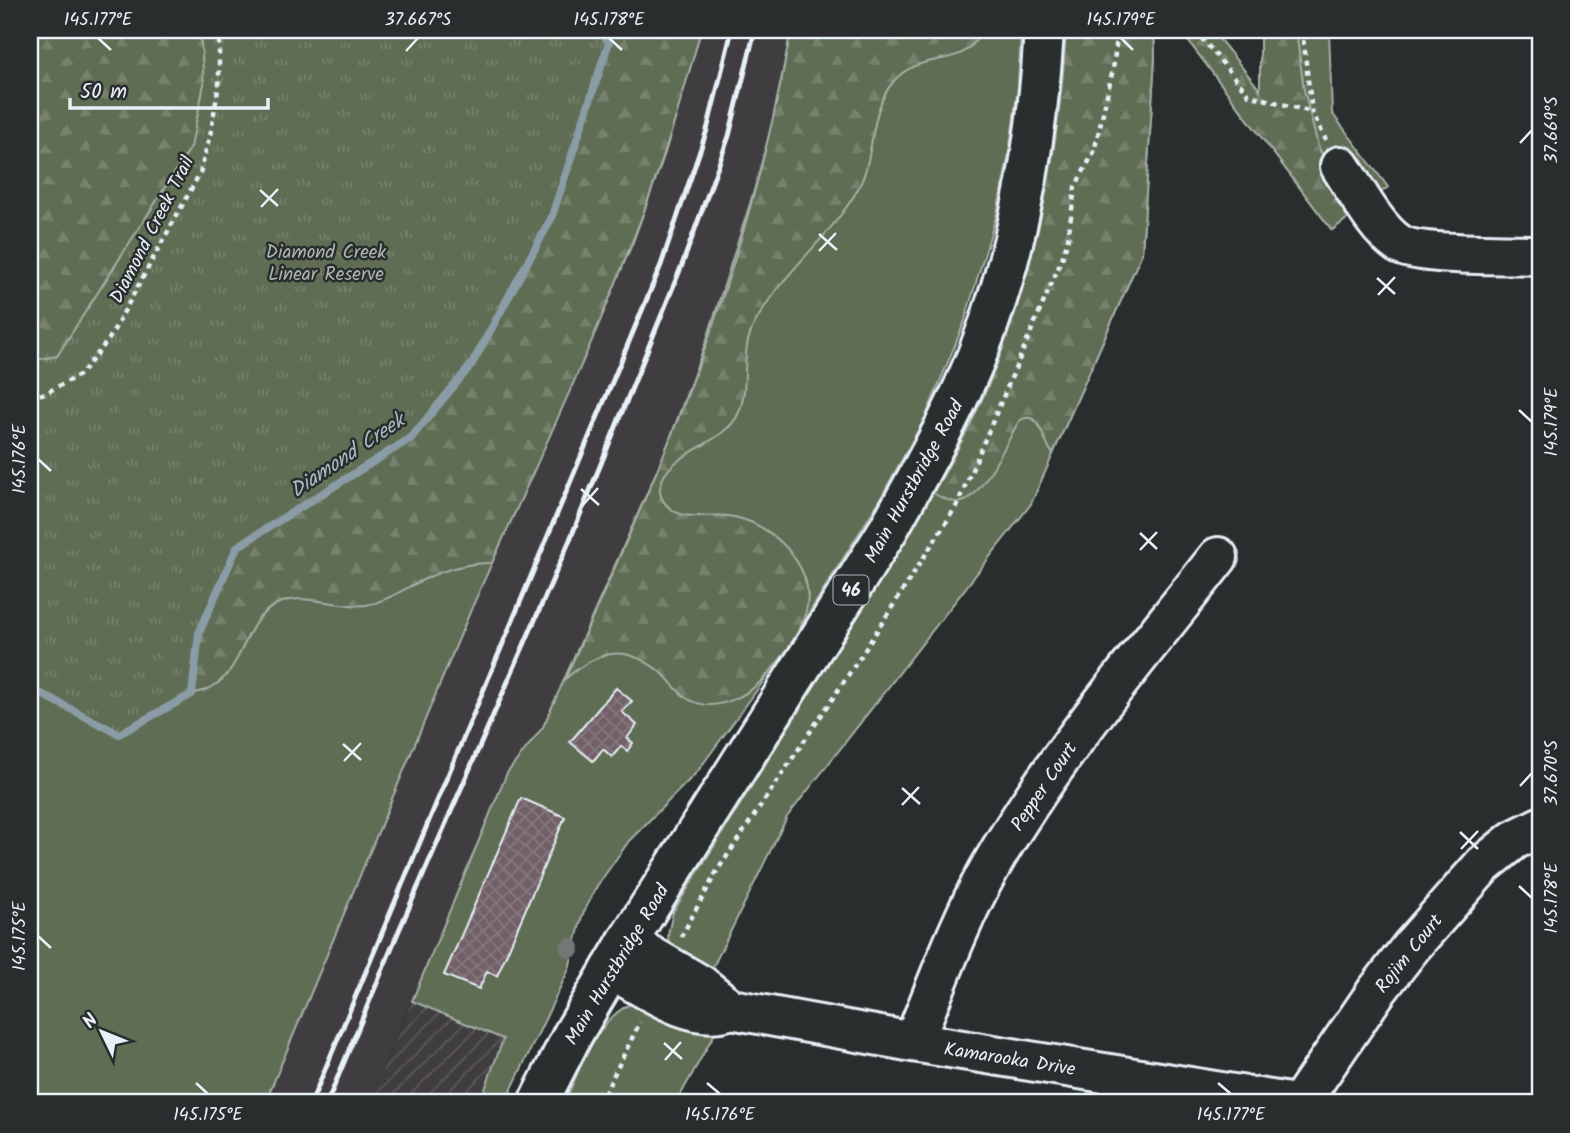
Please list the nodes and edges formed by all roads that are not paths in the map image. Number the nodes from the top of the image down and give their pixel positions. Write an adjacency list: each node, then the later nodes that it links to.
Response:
1 (1044, 30): 6 (street, Main Hurstbridge Road / 46)
2 (1340, 166): 3 (street)
3 (1540, 255)
4 (1218, 557): 8 (street, Pepper Court)
5 (1540, 827): 11 (street, Rojim Court)
6 (619, 956): 7 (street, Kamarooka Drive); 7 (street, Kamarooka Drive); 9 (street, Main Hurstbridge Road / 46)
7 (731, 1009): 8 (street, Kamarooka Drive)
8 (913, 1042): 10 (street, Kamarooka Drive)
9 (538, 1103)
10 (1289, 1103)
11 (1300, 1103)

